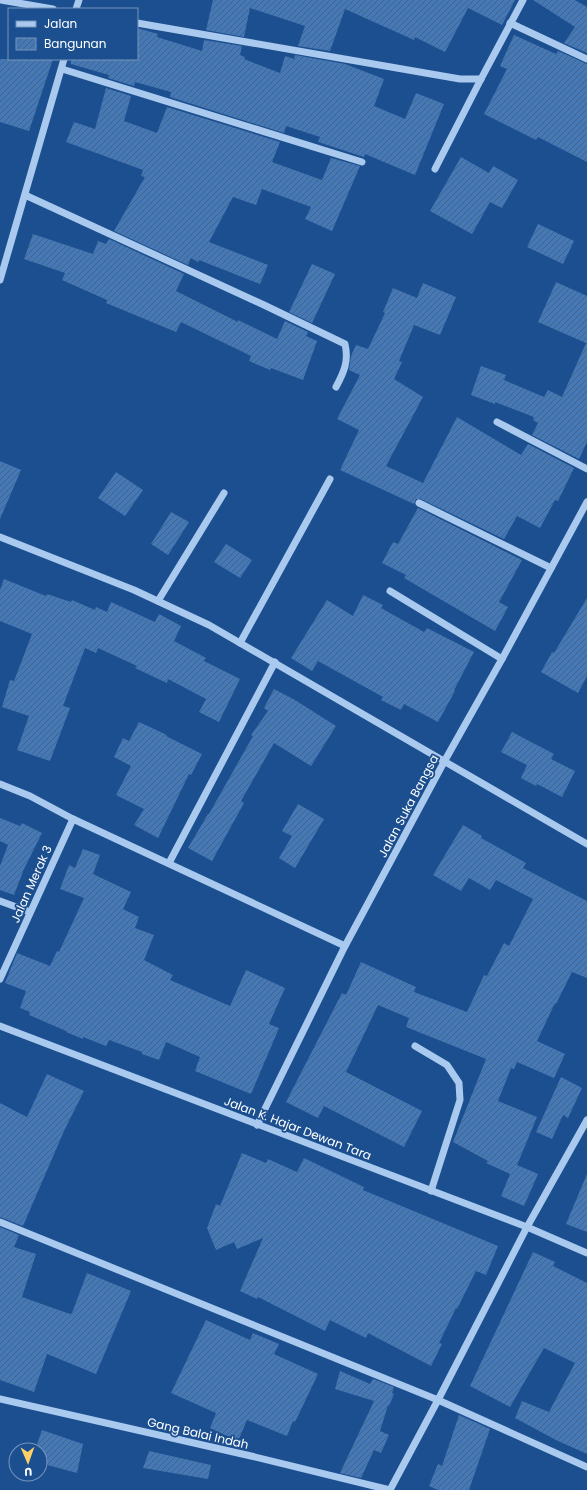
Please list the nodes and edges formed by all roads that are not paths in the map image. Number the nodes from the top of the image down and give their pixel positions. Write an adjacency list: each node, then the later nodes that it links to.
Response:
1 (1, 0): 3 (street)
2 (523, 0): 5 (street)
3 (47, 8)
4 (138, 24): 9 (street)
5 (510, 24): 6 (street); 9 (street)
6 (587, 59)
7 (64, 60): 8 (street)
8 (62, 69): 10 (street); 12 (street)
9 (480, 79): 11 (street)
10 (362, 162)
11 (435, 169)
12 (25, 195): 13 (street); 14 (street)
13 (0, 280)
14 (336, 387)
15 (497, 422): 16 (street)
16 (587, 469)
17 (330, 479): 25 (street)
18 (224, 494): 24 (street)
19 (587, 502): 22 (street, Jalan Suka Bangsa)
20 (419, 503): 22 (street)
21 (0, 537): 24 (street)
22 (551, 568): 26 (street, Jalan Suka Bangsa)
23 (390, 591): 26 (street)
24 (158, 601): 25 (street)
25 (240, 642): 27 (street)
26 (502, 659): 28 (street, Jalan Suka Bangsa)
27 (275, 662): 28 (street); 32 (street)
28 (444, 762): 31 (street); 35 (street, Jalan Suka Bangsa)
29 (0, 784): 30 (street)
30 (73, 819): 32 (street); 34 (street, Jalan Merak 3)
31 (587, 844)
32 (169, 863): 35 (street)
33 (0, 901): 34 (street)
34 (30, 912): 36 (street, Jalan Merak 3)
35 (345, 946): 40 (street, Jalan Suka Bangsa)
36 (0, 979)
37 (0, 1026): 40 (street, Jalan K. Hajar Dewan Tara)
38 (415, 1046): 41 (street)
39 (587, 1120): 43 (street)
40 (257, 1125): 41 (street, Jalan K. Hajar Dewan Tara)
41 (431, 1191): 43 (street, Jalan K. Hajar Dewan Tara)
42 (0, 1222): 46 (street)
43 (527, 1227): 44 (street, Jalan K. Hajar Dewan Tara); 46 (street)
44 (587, 1253)
45 (0, 1399): 48 (street, Gang Balai Indah)
46 (438, 1400): 47 (street); 48 (street)
47 (587, 1467)
48 (390, 1490)

